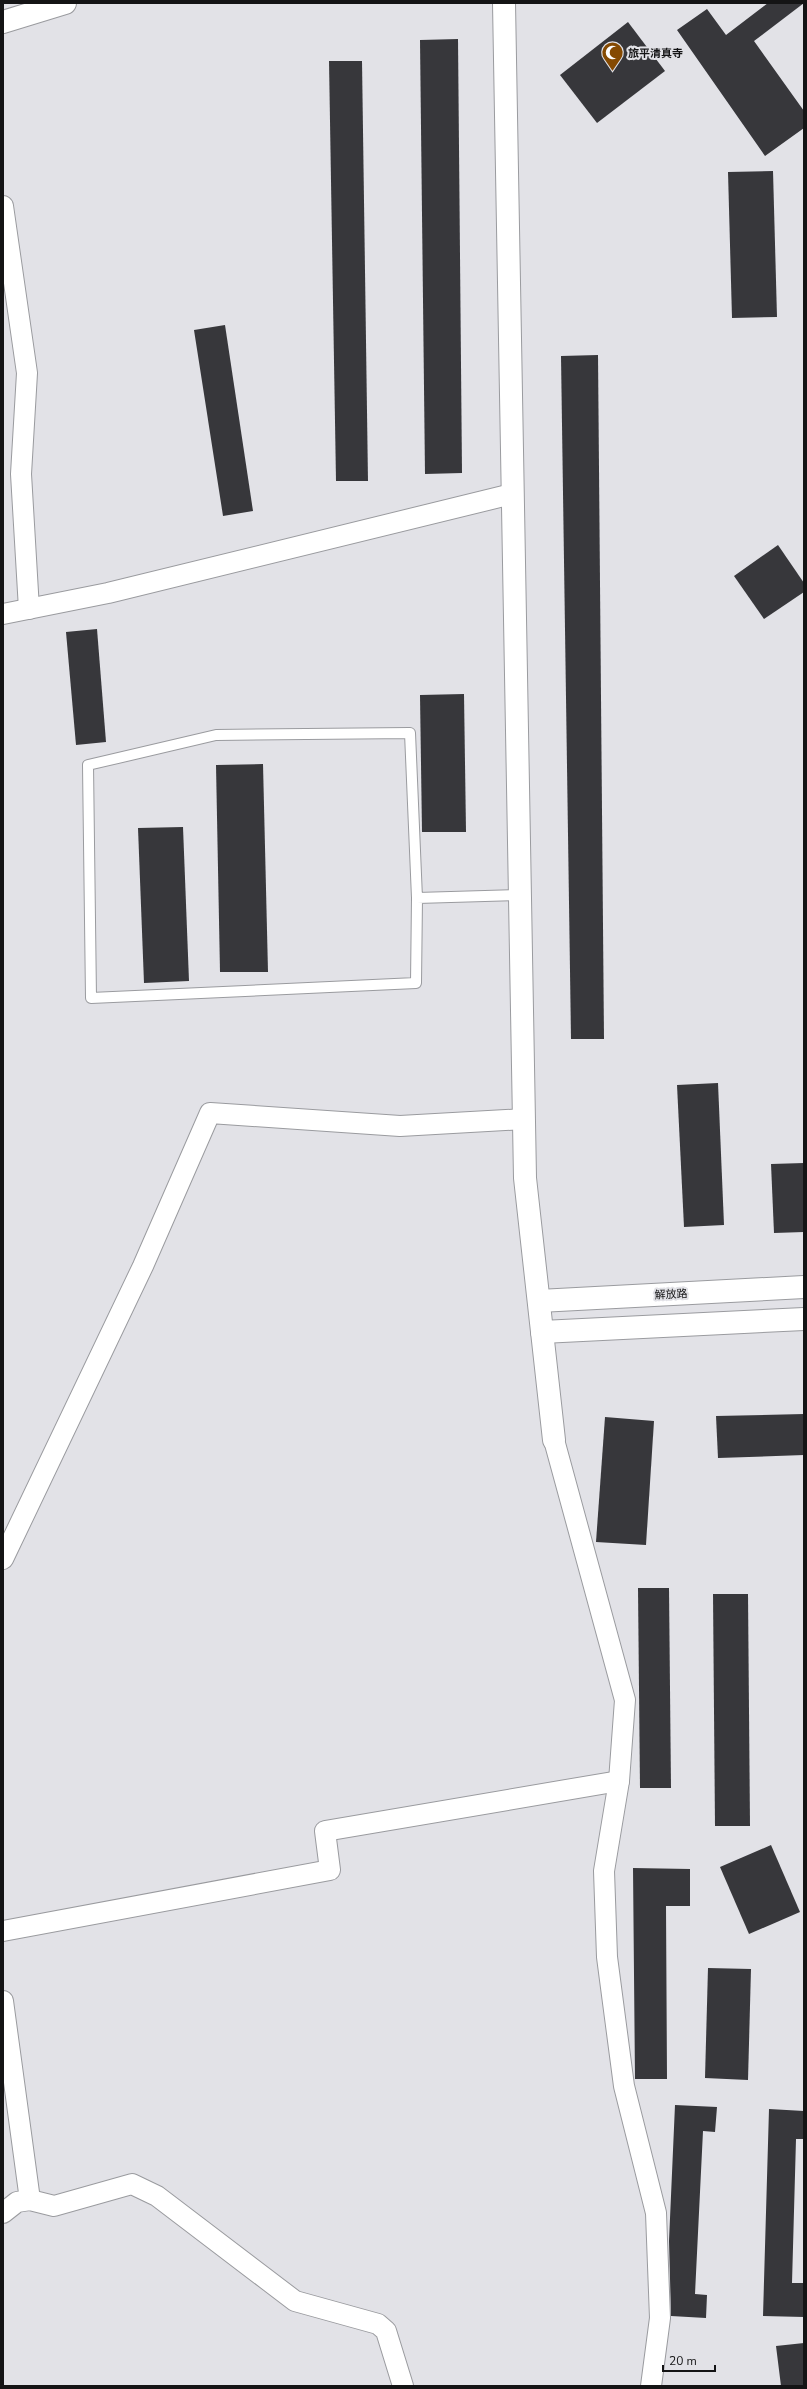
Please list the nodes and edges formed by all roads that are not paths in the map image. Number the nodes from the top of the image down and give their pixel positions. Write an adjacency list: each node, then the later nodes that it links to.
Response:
1 (65, 3): 3 (street)
2 (504, 3): 5 (street)
3 (3, 22)
4 (3, 206): 6 (street)
5 (512, 494): 6 (street); 8 (street)
6 (29, 609): 7 (street)
7 (3, 614)
8 (519, 895): 9 (lane); 10 (street)
9 (417, 898): 9 (lane)
10 (524, 1119): 12 (street); 16 (street)
11 (804, 1287): 12 (street, 解放路)
12 (539, 1301): 14 (street)
13 (804, 1319): 14 (street)
14 (542, 1332): 15 (street)
15 (554, 1440): 17 (street)
16 (3, 1559)
17 (619, 1781): 18 (street); 23 (street)
18 (3, 1931)
19 (3, 2001): 20 (street)
20 (30, 2200): 21 (street); 22 (street)
21 (3, 2213)
22 (403, 2386)
23 (651, 2386)

